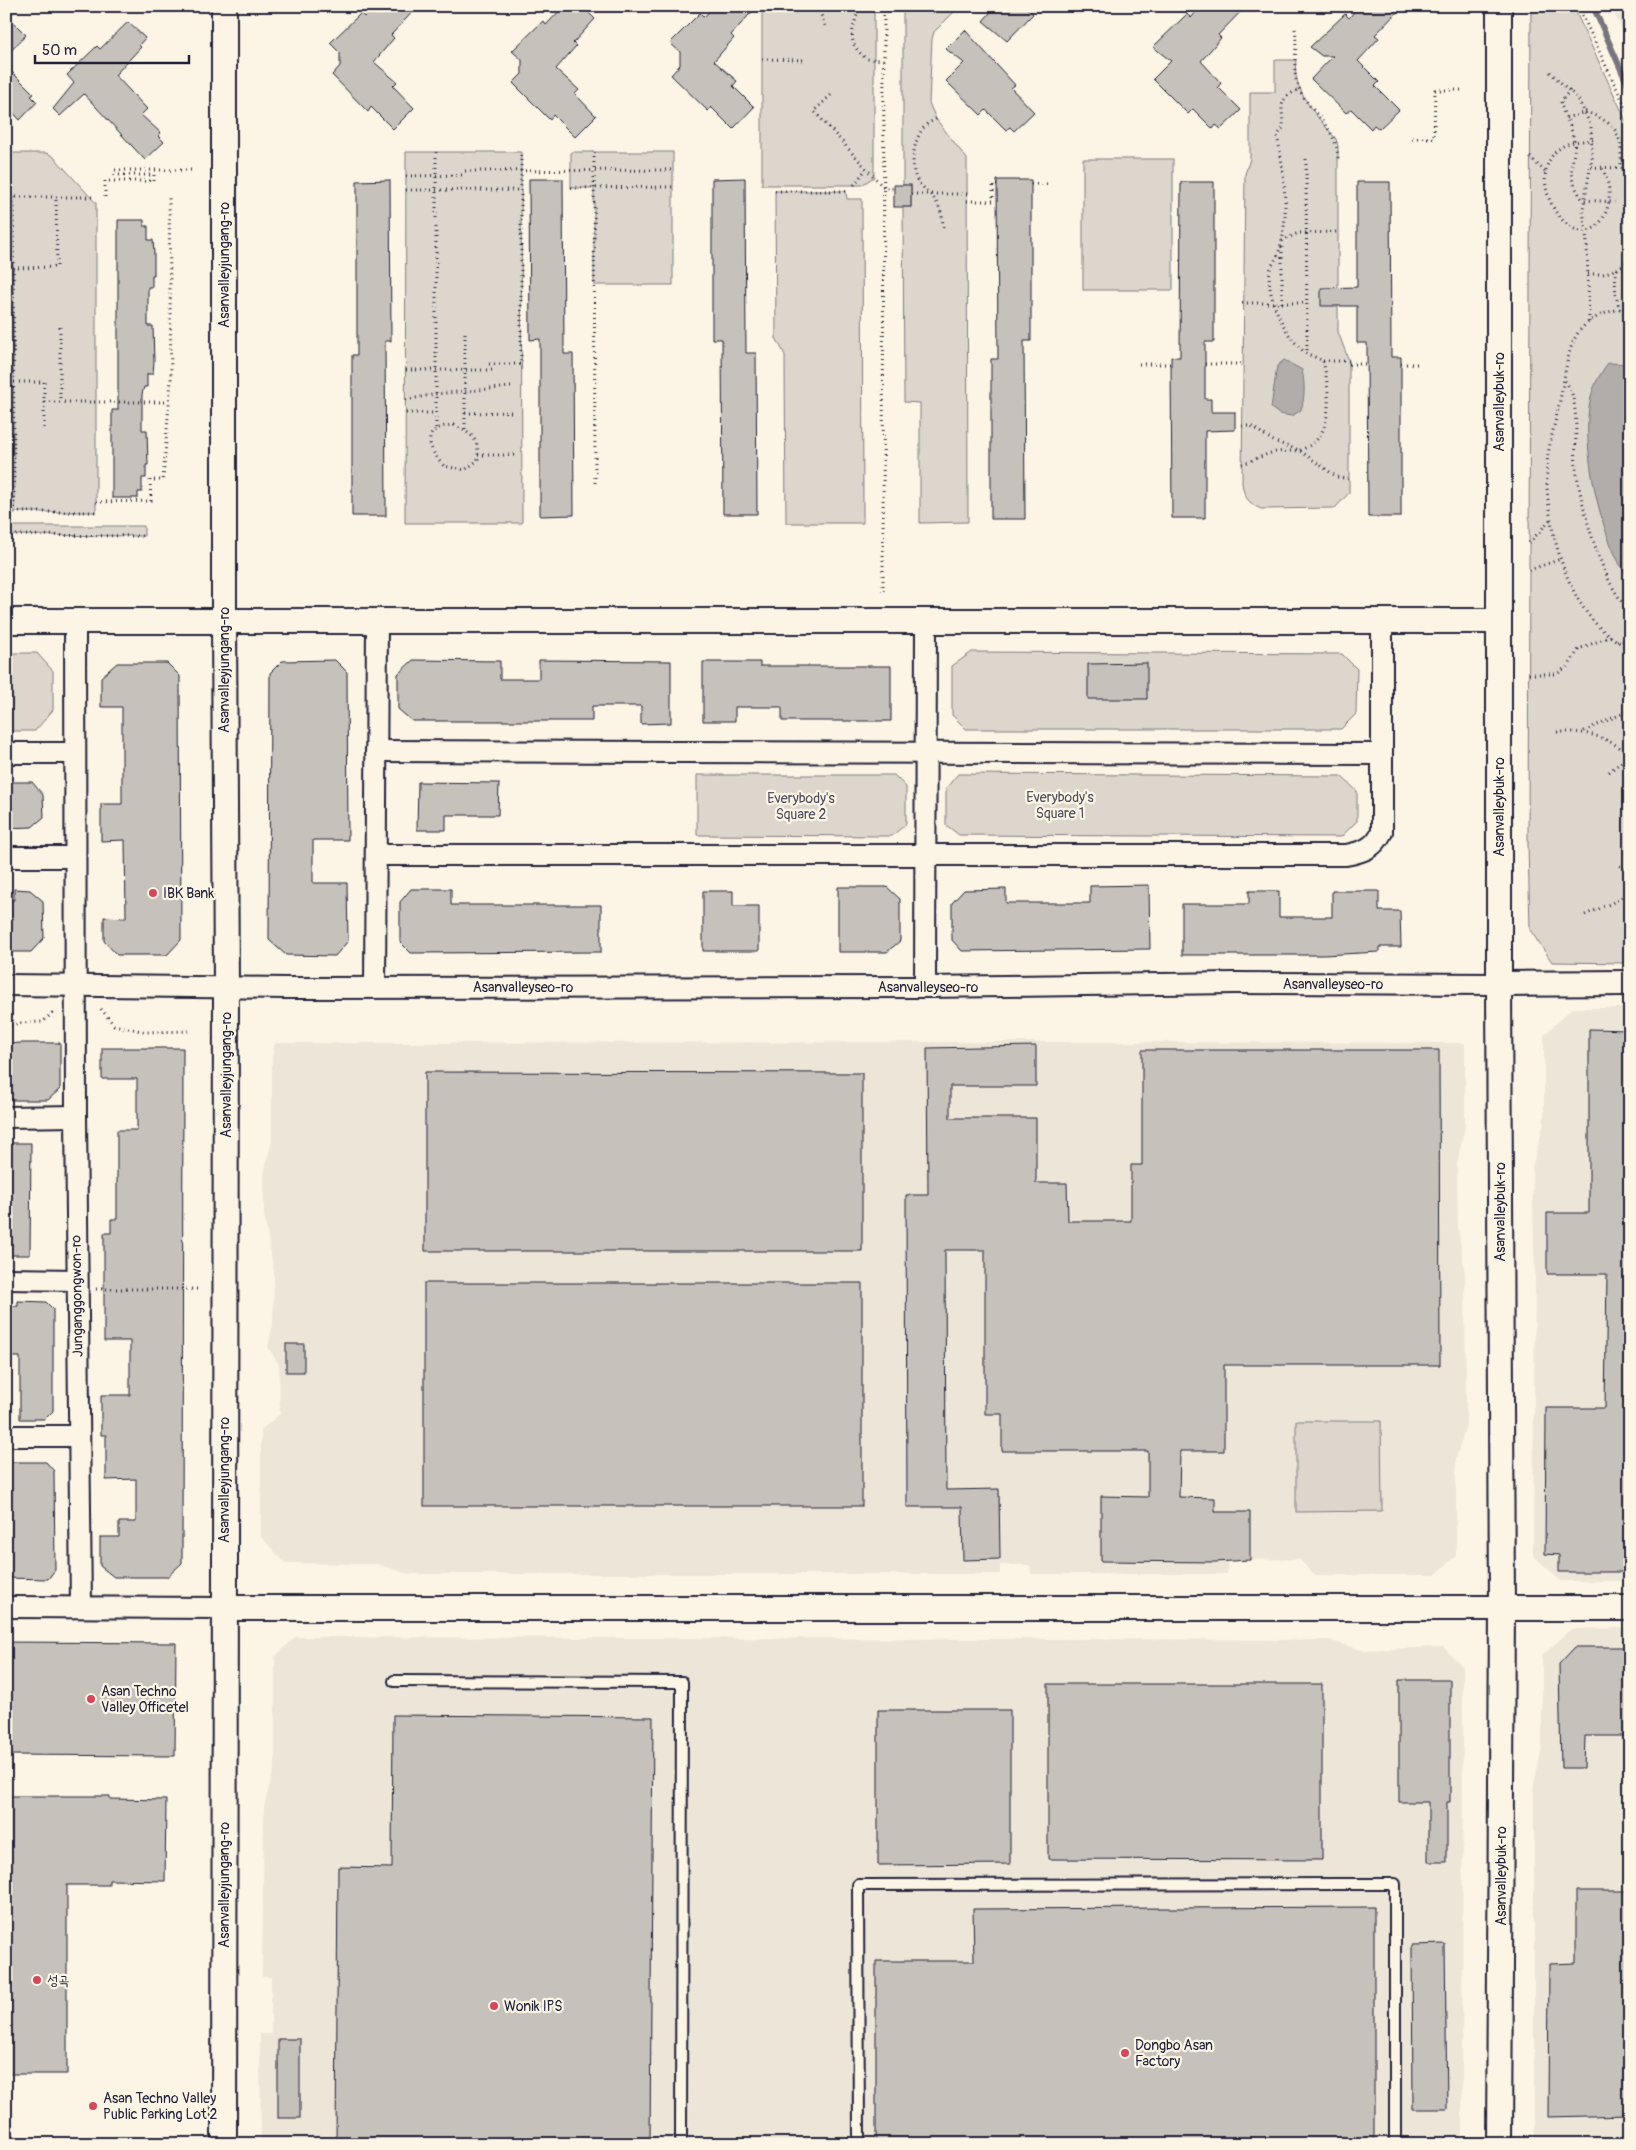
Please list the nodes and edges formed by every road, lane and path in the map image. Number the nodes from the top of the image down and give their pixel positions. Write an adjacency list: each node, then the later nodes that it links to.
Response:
1 (224, 6): 141 (street, Asanvalleyjungang-ro)
2 (818, 6): 7 (path)
3 (860, 6): 11 (path)
4 (884, 6): 11 (path)
5 (1499, 6): 138 (street, Asanvalleybuk-ro)
6 (1578, 6): 18 (path)
7 (826, 29)
8 (1295, 29): 13 (path)
9 (762, 59): 10 (path)
10 (804, 60)
11 (884, 60): 49 (path)
12 (1550, 72): 15 (path)
13 (1301, 90): 29 (path); 73 (path)
14 (1463, 90): 21 (path)
15 (1570, 90): 17 (path); 19 (path)
16 (831, 95): 33 (path)
17 (1586, 112): 19 (path); 22 (path); 32 (path)
18 (1630, 117)
19 (1566, 118): 23 (path)
20 (936, 119): 57 (path)
21 (1412, 138)
22 (1593, 140): 23 (path); 30 (path)
23 (1573, 142): 38 (path); 65 (path)
24 (436, 152): 40 (path)
25 (521, 152): 37 (path)
26 (594, 152): 35 (path)
27 (1530, 157): 38 (path)
28 (1306, 159): 70 (path)
29 (1338, 159)
30 (1591, 167): 31 (path); 65 (path)
31 (1602, 168): 32 (path); 67 (path)
32 (1621, 168): 41 (path)
33 (866, 169): 44 (path); 49 (path)
34 (194, 170): 63 (path)
35 (594, 170): 36 (path); 37 (path); 46 (path)
36 (673, 170)
37 (521, 171): 40 (path); 53 (path)
38 (1546, 173): 72 (path)
39 (406, 176): 40 (path)
40 (436, 176): 52 (path)
41 (1630, 176)
42 (1031, 184): 43 (path)
43 (1050, 184)
44 (854, 185)
45 (997, 185): 66 (path)
46 (594, 187): 47 (path); 48 (path); 125 (path)
47 (673, 187)
48 (571, 188)
49 (884, 188): 50 (path); 136 (path)
50 (894, 188)
51 (406, 190): 52 (path)
52 (436, 190): 53 (path); 98 (path)
53 (521, 190): 89 (path)
54 (775, 191): 55 (path)
55 (846, 191)
56 (911, 194): 57 (path)
57 (930, 194): 58 (path); 69 (path)
58 (967, 194)
59 (6, 197): 60 (path)
60 (13, 197): 61 (path); 75 (path)
61 (56, 197): 62 (path); 75 (path)
62 (92, 197)
63 (104, 197)
64 (169, 197): 111 (path)
65 (1583, 200): 67 (path); 72 (path)
66 (967, 201)
67 (1608, 201): 68 (path); 72 (path)
68 (1615, 202)
69 (944, 229)
70 (1307, 232): 71 (path); 73 (path); 81 (path)
71 (1339, 232)
72 (1586, 232): 77 (path)
73 (1282, 241): 79 (path); 80 (path)
74 (1630, 260): 76 (path)
75 (13, 268): 102 (path)
76 (1617, 269): 77 (path); 83 (path)
77 (1588, 274): 84 (path)
78 (1242, 304): 79 (path)
79 (1275, 304): 80 (path); 87 (path)
80 (1282, 304): 81 (path)
81 (1307, 304): 87 (path)
82 (1630, 307): 83 (path)
83 (1620, 309): 84 (path)
84 (1589, 322): 101 (path)
85 (60, 327): 110 (path)
86 (465, 333): 99 (path)
87 (1307, 354): 88 (path)
88 (1323, 361): 94 (path); 120 (path)
89 (489, 364)
90 (1139, 364): 91 (path)
91 (1171, 364)
92 (1205, 364): 93 (path)
93 (1242, 364)
94 (1367, 364)
95 (1401, 364): 96 (path)
96 (1419, 364)
97 (406, 370): 98 (path)
98 (436, 370): 99 (path); 105 (path)
99 (465, 370): 100 (path); 104 (path)
100 (494, 370)
101 (1564, 380): 130 (path); 137 (path)
102 (14, 382): 108 (path); 109 (path)
103 (511, 387): 104 (path)
104 (465, 391): 105 (path); 112 (path)
105 (436, 394): 106 (path); 115 (path)
106 (406, 400)
107 (6, 402): 108 (path)
108 (14, 402): 128 (path)
109 (44, 402): 110 (path); 117 (path)
110 (60, 402): 111 (path)
111 (168, 402): 126 (path)
112 (465, 412): 113 (path); 119 (path)
113 (514, 412)
114 (406, 413): 115 (path)
115 (436, 413): 118 (path)
116 (1242, 426): 120 (path)
117 (44, 428)
118 (436, 428): 119 (path); 121 (path)
119 (465, 431): 121 (path)
120 (1298, 450): 123 (path); 124 (path)
121 (478, 455): 122 (path)
122 (514, 455)
123 (1242, 464)
124 (1349, 479)
125 (595, 484)
126 (96, 502)
127 (6, 512): 128 (path)
128 (14, 512): 129 (path)
129 (96, 512)
130 (1551, 519): 133 (path); 134 (path)
131 (6, 535): 132 (path)
132 (144, 536)
133 (1529, 543)
134 (1561, 559): 135 (path); 145 (path)
135 (1529, 570)
136 (883, 591)
137 (1630, 610)
138 (1499, 620): 143 (street); 168 (street, Asanvalleybuk-ro)
139 (6, 621): 140 (street)
140 (75, 621): 141 (street); 155 (street, Junganggongwon-ro)
141 (224, 621): 142 (street); 172 (street, Asanvalleyjungang-ro)
142 (377, 621): 144 (street); 153 (street)
143 (1382, 621): 144 (street); 157 (street)
144 (926, 622): 156 (street)
145 (1611, 636): 146 (path); 149 (path)
146 (1616, 640): 147 (path); 148 (path)
147 (1630, 642)
148 (1630, 649)
149 (1529, 674)
150 (1630, 707): 151 (path)
151 (1584, 731): 152 (path); 158 (path)
152 (1557, 732)
153 (376, 751): 156 (street); 160 (street)
154 (6, 753): 155 (street)
155 (75, 753): 163 (street, Junganggongwon-ro)
156 (926, 754): 157 (street); 161 (street)
157 (1382, 754): 161 (street)
158 (1630, 755): 159 (path)
159 (1609, 772)
160 (376, 855): 161 (street); 173 (street)
161 (925, 856): 174 (street)
162 (6, 857): 163 (street)
163 (75, 857): 171 (street, Junganggongwon-ro)
164 (1620, 866): 165 (path)
165 (1630, 872)
166 (1630, 892): 167 (path)
167 (1585, 915)
168 (1499, 984): 169 (street, Asanvalleyseo-ro); 174 (street, Asanvalleyseo-ro); 190 (street, Asanvalleybuk-ro)
169 (1630, 984)
170 (6, 986): 171 (street)
171 (75, 986): 172 (street); 180 (street, Junganggongwon-ro)
172 (226, 986): 173 (street, Asanvalleyseo-ro); 189 (street, Asanvalleyjungang-ro)
173 (375, 987): 174 (street, Asanvalleyseo-ro)
174 (925, 987)
175 (57, 1008): 177 (path)
176 (101, 1009): 178 (path)
177 (6, 1027)
178 (192, 1031)
179 (6, 1116): 180 (street)
180 (76, 1116): 182 (street, Junganggongwon-ro)
181 (6, 1279): 182 (street)
182 (77, 1280): 186 (street, Junganggongwon-ro)
183 (95, 1289): 184 (path)
184 (198, 1289)
185 (6, 1436): 186 (street)
186 (79, 1436): 188 (street, Junganggongwon-ro)
187 (6, 1607): 188 (street)
188 (81, 1607): 189 (street)
189 (223, 1608): 190 (street); 193 (street, Asanvalleyjungang-ro)
190 (1502, 1608): 191 (street); 197 (street, Asanvalleybuk-ro)
191 (1630, 1608)
192 (394, 1681): 194 (lane)
193 (224, 2144)
194 (681, 2144)
195 (859, 2144): 196 (lane)
196 (1395, 2144)
197 (1499, 2144)

